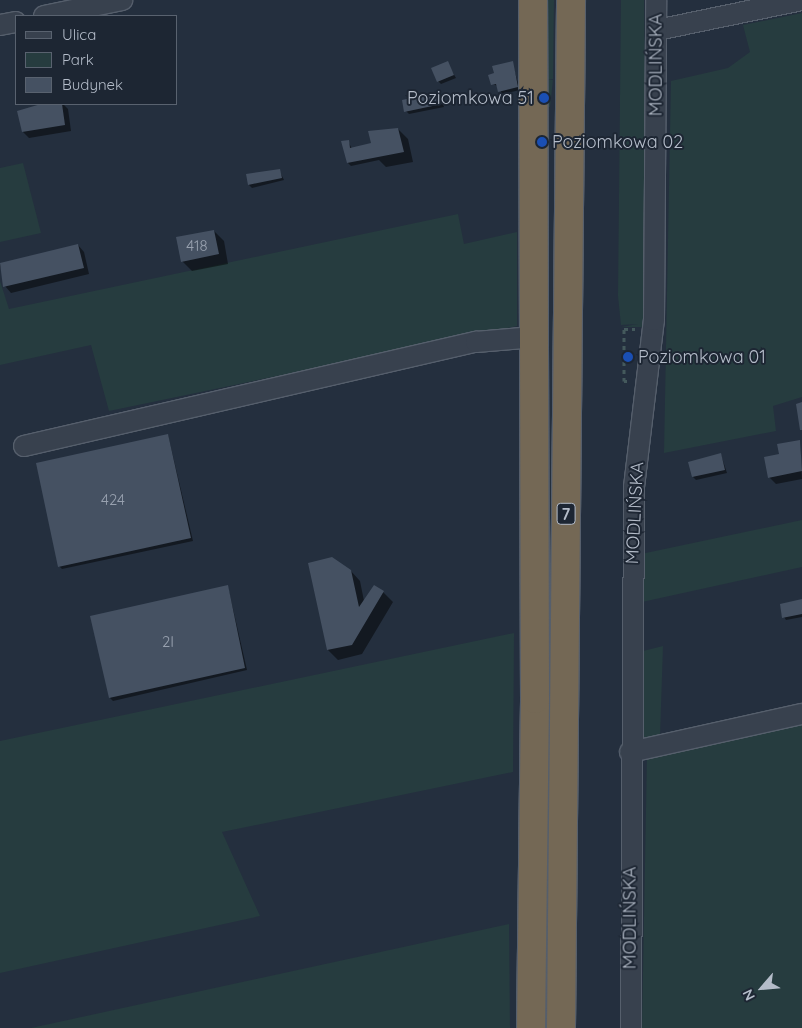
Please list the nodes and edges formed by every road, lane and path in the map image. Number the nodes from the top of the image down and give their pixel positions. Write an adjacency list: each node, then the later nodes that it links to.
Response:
1 (122, 0): 6 (street)
2 (533, 0): 10 (highway)
3 (571, 0): 15 (highway, 7)
4 (656, 0): 9 (street, MODLIŃSKA)
5 (802, 0): 9 (street)
6 (49, 15)
7 (15, 22): 8 (street)
8 (0, 25)
9 (657, 30): 13 (street, MODLIŃSKA)
10 (534, 337): 11 (street); 14 (highway)
11 (24, 446)
12 (802, 714): 13 (street)
13 (630, 752): 16 (street, MODLIŃSKA)
14 (531, 1028)
15 (561, 1028)
16 (631, 1028)

